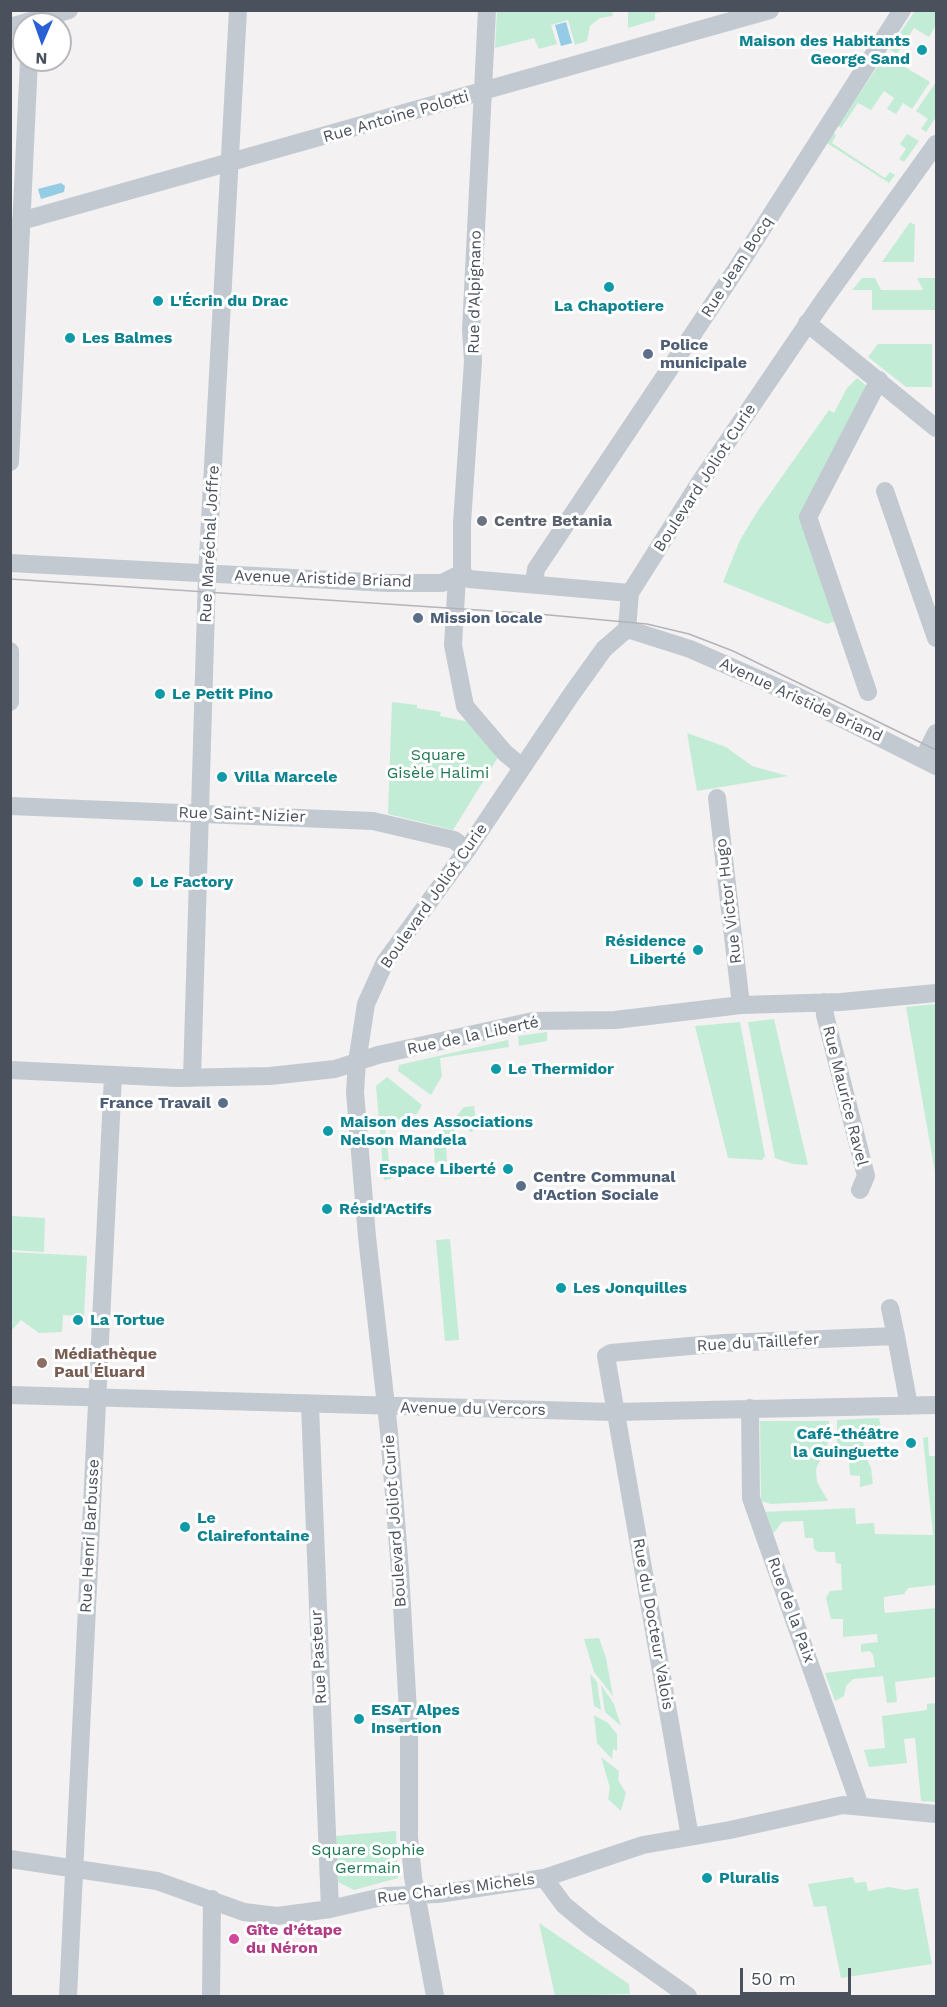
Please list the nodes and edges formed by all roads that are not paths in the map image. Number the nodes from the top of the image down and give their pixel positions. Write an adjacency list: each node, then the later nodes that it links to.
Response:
1 (238, 10): 8 (street, Rue Maréchal Joffre)
2 (487, 10): 6 (street, Rue d'Alpignano)
3 (770, 10): 6 (street, Rue Antoine Polotti)
4 (902, 10): 18 (street, Rue Jean Bocq)
5 (28, 72): 9 (street)
6 (483, 92): 8 (street, Rue Antoine Polotti); 17 (street, Rue d'Alpignano)
7 (936, 144): 10 (street, Boulevard Joliot Curie)
8 (228, 164): 9 (street, Rue Antoine Polotti); 16 (street, Rue Maréchal Joffre)
9 (21, 221): 13 (street)
10 (807, 323): 11 (street); 19 (street, Boulevard Joliot Curie)
11 (879, 380): 12 (street); 23 (street)
12 (936, 428)
13 (10, 462)
14 (885, 491): 21 (street)
15 (10, 563): 16 (street, Avenue Aristide Briand)
16 (207, 575): 17 (street, Avenue Aristide Briand); 30 (street, Rue Maréchal Joffre)
17 (460, 575): 18 (street, Avenue Aristide Briand); 27 (street, Rue d'Alpignano)
18 (534, 583): 19 (street, Avenue Aristide Briand)
19 (630, 593): 20 (street, Boulevard Joliot Curie)
20 (627, 629): 26 (street, Avenue Aristide Briand); 27 (street, Boulevard Joliot Curie)
21 (936, 638)
22 (10, 651): 24 (street)
23 (868, 692)
24 (10, 702)
25 (936, 733): 26 (street)
26 (930, 762)
27 (522, 767): 31 (street, Boulevard Joliot Curie)
28 (717, 798): 34 (street, Rue Victor Hugo)
29 (10, 806): 30 (street, Rue Saint-Nizier)
30 (200, 813): 31 (street, Rue Saint-Nizier); 38 (street, Rue Maréchal Joffre)
31 (467, 850): 35 (street, Boulevard Joliot Curie)
32 (936, 993): 33 (street, Rue de la Liberté)
33 (824, 1002): 34 (street, Rue de la Liberté); 39 (street, Rue Maurice Ravel)
34 (741, 1005): 35 (street, Rue de la Liberté)
35 (357, 1062): 38 (street, Rue de la Liberté); 47 (street, Boulevard Joliot Curie)
36 (10, 1070): 37 (street, Rue de la Liberté)
37 (113, 1076): 38 (street, Rue de la Liberté); 43 (street, Rue Henri Barbusse)
38 (192, 1078)
39 (860, 1190)
40 (890, 1308): 41 (street)
41 (896, 1336): 46 (street); 49 (street, Rue du Taillefer)
42 (10, 1395): 43 (street, Avenue du Vercors)
43 (97, 1398): 44 (street, Avenue du Vercors); 54 (street, Rue Henri Barbusse)
44 (310, 1405): 47 (street, Avenue du Vercors); 58 (street, Rue Pasteur)
45 (936, 1405): 46 (street, Avenue du Vercors)
46 (909, 1406): 48 (street, Avenue du Vercors)
47 (386, 1407): 49 (street, Avenue du Vercors); 56 (street, Boulevard Joliot Curie)
48 (750, 1408): 49 (street, Avenue du Vercors); 50 (street, Rue de la Paix)
49 (614, 1412): 52 (street, Rue du Docteur Valois)
50 (860, 1806): 51 (street, Rue Charles Michels); 52 (street, Rue Charles Michels)
51 (936, 1814)
52 (690, 1837): 55 (street, Rue Charles Michels)
53 (10, 1859): 54 (street, Rue Charles Michels)
54 (74, 1868): 57 (street, Rue Charles Michels); 59 (street, Rue Henri Barbusse)
55 (544, 1878): 56 (street, Rue Charles Michels); 62 (street)
56 (416, 1896): 58 (street, Rue Charles Michels); 61 (street, Boulevard Joliot Curie)
57 (212, 1899): 58 (street, Rue Charles Michels); 60 (street)
58 (330, 1909)
59 (68, 1996)
60 (211, 1996)
61 (435, 1996)
62 (688, 1996)

